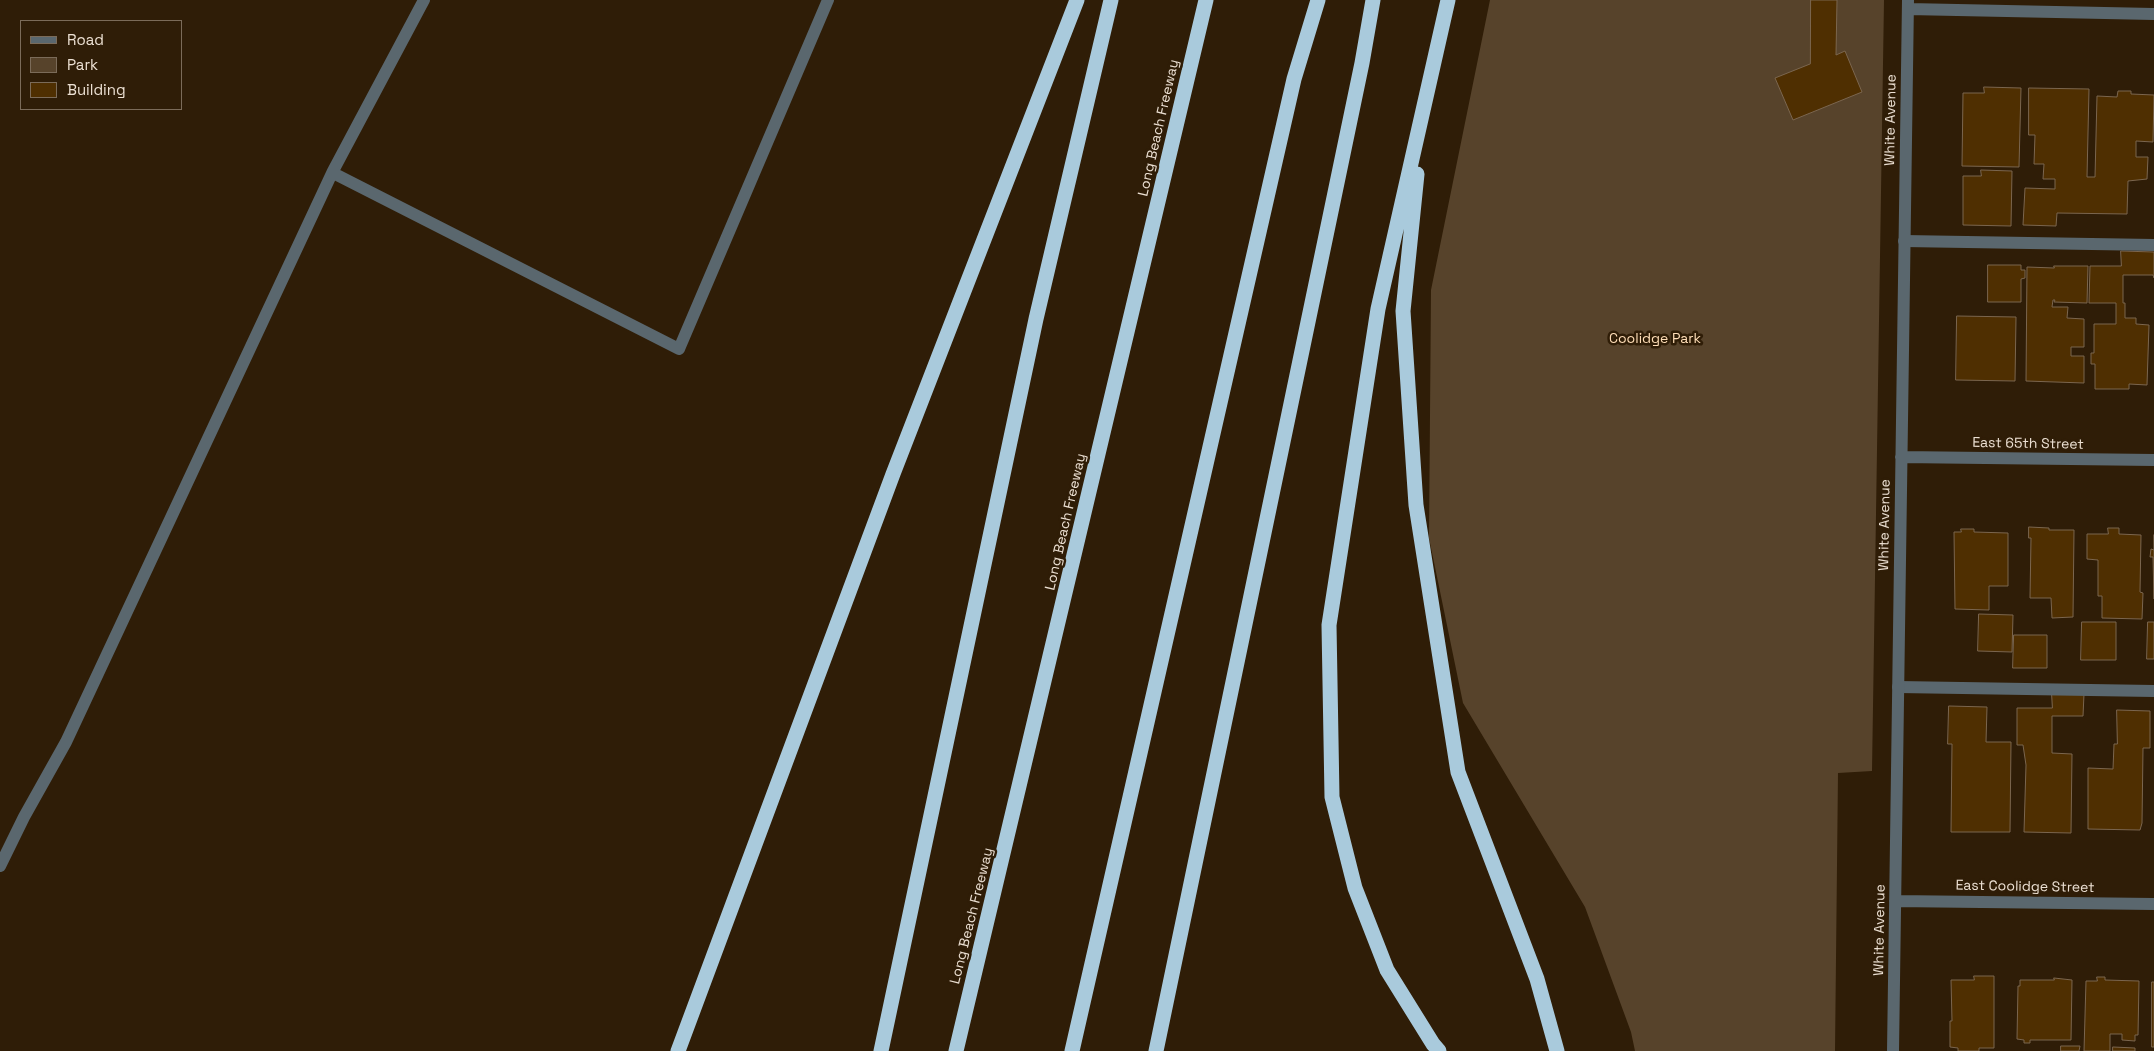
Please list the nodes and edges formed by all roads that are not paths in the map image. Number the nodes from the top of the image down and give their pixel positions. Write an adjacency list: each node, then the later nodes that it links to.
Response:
1 (424, 0): 12 (street)
2 (828, 0): 12 (street)
3 (1077, 0): 22 (highway)
4 (1111, 0): 23 (highway)
5 (1206, 0): 24 (highway, Long Beach Freeway)
6 (1318, 0): 25 (highway)
7 (1373, 0): 26 (highway)
8 (1448, 0): 11 (highway)
9 (1908, 4): 10 (street); 13 (street, White Avenue)
10 (2154, 14)
11 (1424, 112): 27 (highway); 28 (highway)
12 (333, 172): 19 (street)
13 (1904, 241): 14 (street); 15 (street, White Avenue)
14 (2154, 245)
15 (1901, 457): 16 (street, East 65th Street); 17 (street, White Avenue)
16 (2154, 460)
17 (1898, 687): 18 (street); 20 (street, White Avenue)
18 (2154, 691)
19 (0, 866)
20 (1896, 901): 21 (street, East Coolidge Street); 29 (street, White Avenue)
21 (2154, 904)
22 (678, 1051)
23 (881, 1051)
24 (956, 1051)
25 (1072, 1051)
26 (1156, 1051)
27 (1439, 1051)
28 (1557, 1051)
29 (1893, 1051)

